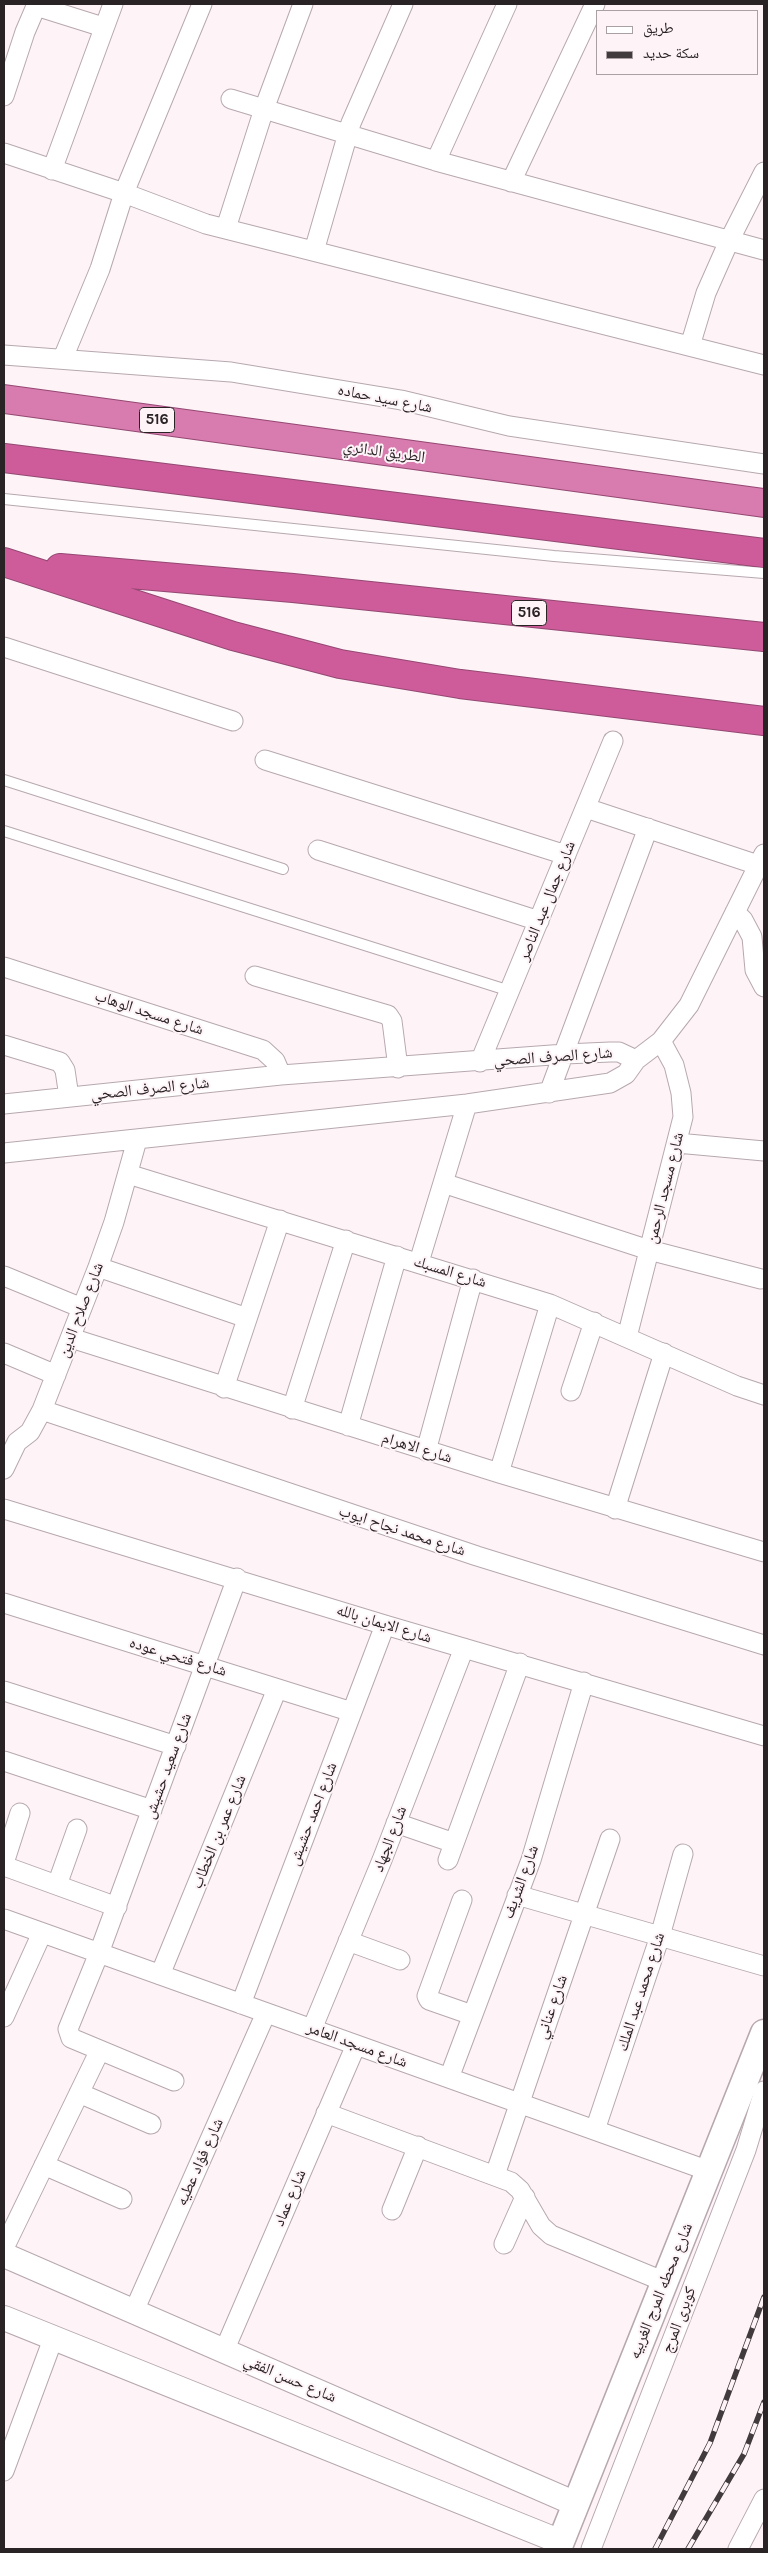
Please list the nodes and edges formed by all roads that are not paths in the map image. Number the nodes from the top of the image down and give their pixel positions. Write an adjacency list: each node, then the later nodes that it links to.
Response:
1 (113, 4): 8 (street)
2 (202, 4): 18 (street)
3 (303, 4): 11 (street)
4 (403, 4): 12 (street)
5 (507, 4): 14 (street)
6 (596, 4): 17 (street)
7 (36, 5): 8 (street); 9 (street)
8 (103, 27): 15 (street)
9 (4, 96)
10 (231, 99): 11 (street)
11 (264, 109): 12 (street); 19 (street)
12 (347, 135): 14 (street); 22 (street)
13 (4, 152): 15 (street)
14 (436, 161): 17 (street)
15 (52, 170): 18 (street)
16 (764, 172): 20 (street)
17 (511, 182): 20 (street)
18 (124, 193): 19 (street); 25 (street)
19 (226, 228): 22 (street)
20 (729, 241): 21 (street); 23 (street)
21 (764, 250)
22 (314, 251): 23 (street)
23 (690, 346): 26 (street)
24 (4, 355): 25 (street, شارع سيد حماده)
25 (63, 358): 29 (street, شارع سيد حماده)
26 (764, 365)
27 (4, 399): 31 (highway, الطريق الدائري / 516)
28 (4, 458): 32 (highway)
29 (764, 464)
30 (4, 499): 34 (lane)
31 (764, 502)
32 (764, 553)
33 (4, 562): 35 (highway, 516); 38 (highway)
34 (764, 573)
35 (764, 637)
36 (4, 646): 37 (street)
37 (232, 721)
38 (764, 721)
39 (613, 741): 42 (street, شارع جمال عبد الناصر)
40 (265, 760): 46 (street)
41 (4, 780): 48 (lane)
42 (586, 808): 43 (street); 46 (street, شارع جمال عبد الناصر)
43 (648, 828): 47 (street); 57 (street)
44 (4, 830): 54 (lane)
45 (318, 850): 50 (street)
46 (566, 856): 50 (street, شارع جمال عبد الناصر)
47 (762, 862): 49 (street)
48 (283, 869)
49 (735, 912): 53 (street); 55 (street)
50 (539, 921): 54 (street, شارع جمال عبد الناصر)
51 (4, 967): 61 (street, شارع مسجد الوهاب)
52 (255, 976): 60 (street)
53 (764, 986)
54 (510, 991): 59 (street, شارع جمال عبد الناصر)
55 (660, 1041): 58 (street); 67 (street, شارع مسجد الرحمن)
56 (4, 1046): 63 (street)
57 (565, 1054): 58 (street, شارع الصرف الصحي); 59 (street, شارع الصرف الصحي); 62 (street)
58 (636, 1060): 62 (street, شارع الصرف الصحي)
59 (480, 1062): 60 (street, شارع الصرف الصحي)
60 (398, 1068): 61 (street, شارع الصرف الصحي)
61 (281, 1075): 63 (street, شارع الصرف الصحي)
62 (550, 1093): 65 (street, شارع الصرف الصحي)
63 (69, 1097): 64 (street, شارع الصرف الصحي)
64 (4, 1104)
65 (467, 1104): 66 (street, شارع الصرف الصحي); 71 (street)
66 (137, 1140): 69 (street, شارع الصرف الصحي); 70 (street, شارع صلاح الدين)
67 (676, 1143): 68 (street); 74 (street, شارع مسجد الرحمن)
68 (764, 1151)
69 (4, 1153)
70 (128, 1174): 72 (street, شارع المسبك); 77 (street, شارع صلاح الدين)
71 (443, 1183): 74 (street); 76 (street)
72 (280, 1220): 73 (street, شارع المسبك); 83 (street)
73 (346, 1240): 75 (street, شارع المسبك); 93 (street)
74 (649, 1250): 80 (street); 85 (street, شارع مسجد الرحمن)
75 (397, 1256): 76 (street, شارع المسبك); 95 (street)
76 (419, 1262): 79 (street, شارع المسبك)
77 (98, 1267): 82 (street, شارع صلاح الدين); 83 (street)
78 (4, 1276): 82 (street)
79 (473, 1279): 81 (street, شارع المسبك); 97 (street)
80 (761, 1280)
81 (550, 1304): 84 (street, شارع المسبك); 99 (street)
82 (82, 1308): 86 (street, شارع صلاح الدين)
83 (247, 1318): 90 (street)
84 (594, 1322): 85 (street, شارع المسبك); 91 (street)
85 (628, 1337): 88 (street, شارع المسبك)
86 (71, 1338): 89 (street, شارع صلاح الدين); 90 (street, شارع الاهرام)
87 (4, 1353): 89 (street)
88 (664, 1353): 92 (street, شارع المسبك); 101 (street)
89 (56, 1375): 94 (street, شارع صلاح الدين)
90 (224, 1388): 93 (street, شارع الاهرام)
91 (571, 1391)
92 (764, 1395)
93 (292, 1409): 95 (street, شارع الاهرام)
94 (42, 1410): 96 (street, شارع صلاح الدين); 106 (street, شارع محمد نجاح ايوب)
95 (348, 1426): 97 (street, شارع الاهرام)
96 (12, 1434): 98 (street, شارع صلاح الدين)
97 (426, 1451): 99 (street, شارع الاهرام)
98 (4, 1469)
99 (499, 1473): 101 (street, شارع الاهرام)
100 (4, 1509): 103 (street, شارع الايمان بالله)
101 (615, 1509): 102 (street, شارع الاهرام)
102 (764, 1552)
103 (237, 1578): 105 (street, شارع الايمان بالله); 109 (street, شارع سعيد حشيش)
104 (4, 1603): 109 (street, شارع فتحي عوده)
105 (385, 1625): 107 (street, شارع الايمان بالله); 113 (street, شارع احمد حشيش)
106 (764, 1645)
107 (464, 1648): 108 (street, شارع الايمان بالله); 119 (street, شارع الجهاد)
108 (520, 1663): 110 (street, شارع الايمان بالله); 119 (street)
109 (205, 1666): 111 (street, شارع فتحي عوده); 115 (street, شارع سعيد حشيش)
110 (584, 1682): 114 (street, شارع الايمان بالله); 125 (street, شارع الشريف)
111 (277, 1689): 113 (street, شارع فتحي عوده); 136 (street, شارع عمر بن الخطاب)
112 (4, 1691): 115 (street)
113 (352, 1712): 137 (street, شارع احمد حشيش)
114 (764, 1736)
115 (176, 1746): 117 (street, شارع سعيد حشيش)
116 (4, 1761): 117 (street)
117 (152, 1810): 127 (street, شارع سعيد حشيش)
118 (20, 1814): 123 (street)
119 (396, 1822): 132 (street, شارع الجهاد)
120 (77, 1829): 124 (street)
121 (610, 1840): 128 (street, شارع عناني)
122 (684, 1854): 131 (street, شارع محمد عبد الملك)
123 (4, 1865): 124 (street)
124 (57, 1885): 127 (street)
125 (517, 1895): 128 (street); 139 (street, شارع الشريف)
126 (462, 1900): 139 (street)
127 (117, 1907): 133 (street, شارع سعيد حشيش)
128 (584, 1914): 131 (street); 149 (street, شارع عناني)
129 (4, 1919): 130 (street, شارع مسجد العامر)
130 (42, 1933): 133 (street, شارع مسجد العامر); 140 (street)
131 (660, 1936): 135 (street); 152 (street, شارع محمد عبد الملك)
132 (348, 1941): 134 (street); 141 (street, شارع الجهاد)
133 (99, 1954): 136 (street, شارع مسجد العامر); 144 (street, شارع سعيد حشيش)
134 (400, 1960)
135 (764, 1966)
136 (160, 1975): 137 (street, شارع مسجد العامر)
137 (241, 2004): 138 (street, شارع مسجد العامر)
138 (266, 2013): 141 (street, شارع مسجد العامر); 164 (street, شارع فؤاد عطيه)
139 (472, 2015): 145 (street, شارع الشريف)
140 (4, 2017)
141 (312, 2029): 143 (street, شارع مسجد العامر)
142 (764, 2033): 155 (main road, شارع محطه المرج الغربيه)
143 (356, 2045): 145 (street, شارع مسجد العامر); 150 (street, شارع عماد)
144 (100, 2050): 146 (street); 148 (street)
145 (449, 2078): 149 (street, شارع مسجد العامر)
146 (174, 2080)
147 (764, 2091): 171 (street, كوبرى المرج)
148 (79, 2094): 151 (street); 154 (street)
149 (519, 2103): 152 (street, شارع مسجد العامر); 156 (street, شارع عناني)
150 (326, 2113): 153 (street); 167 (street, شارع عماد)
151 (151, 2124)
152 (595, 2130): 155 (street, شارع مسجد العامر)
153 (418, 2146): 156 (street); 159 (street)
154 (44, 2165): 158 (street); 161 (street)
155 (709, 2171): 163 (main road, شارع محطه المرج الغربيه)
156 (495, 2174): 157 (street)
157 (525, 2197): 160 (street); 163 (street)
158 (122, 2199)
159 (392, 2210)
160 (504, 2244)
161 (4, 2248)
162 (4, 2254): 164 (street, شارع حسن الفقي)
163 (665, 2282): 170 (main road, شارع محطه المرج الغربيه)
164 (134, 2311): 167 (street, شارع حسن الفقي)
165 (4, 2318): 166 (street)
166 (53, 2339): 168 (street); 172 (street)
167 (224, 2351): 170 (street, شارع حسن الفقي)
168 (4, 2471)
169 (764, 2499): 175 (street)
170 (576, 2504): 172 (main road, شارع محطه المرج الغربيه)
171 (599, 2530): 173 (street, كوبرى المرج); 174 (street)
172 (560, 2546)
173 (591, 2549)
174 (608, 2549)
175 (738, 2549)

